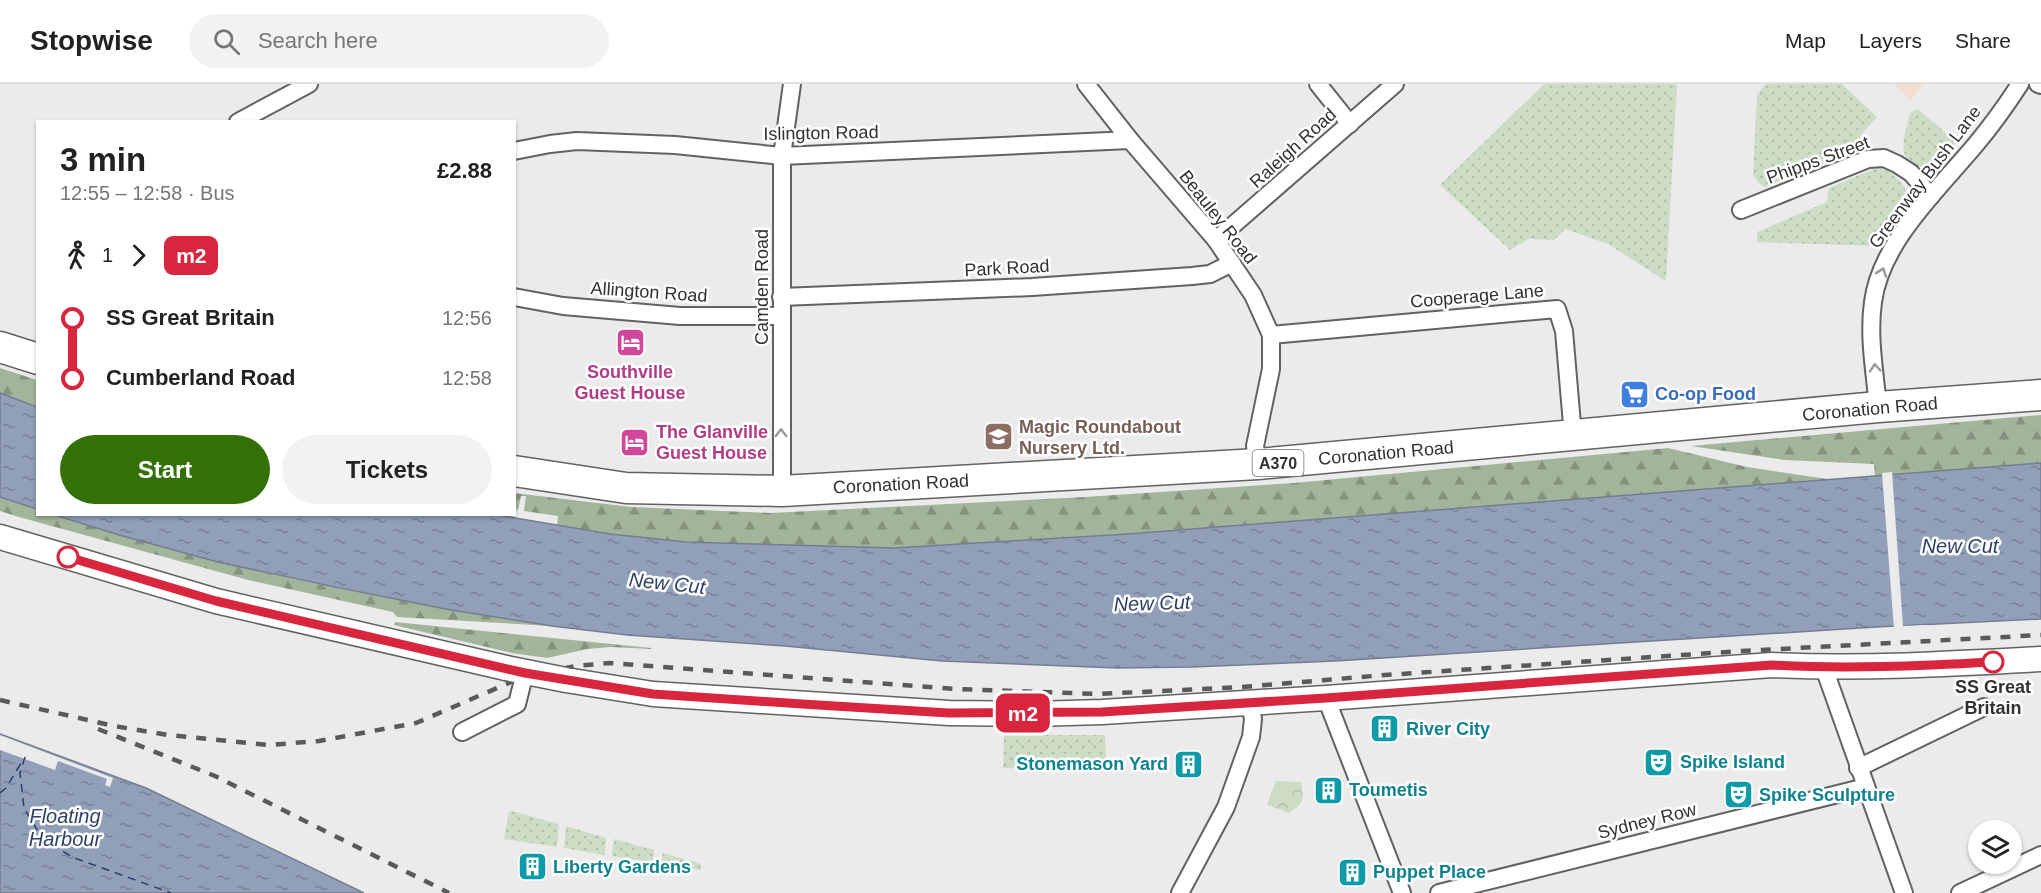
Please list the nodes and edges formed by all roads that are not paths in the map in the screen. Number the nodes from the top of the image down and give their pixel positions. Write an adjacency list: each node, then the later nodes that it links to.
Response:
1 (309, 84): 7 (street)
2 (792, 84): 11 (street, Camden Road)
3 (1086, 84): 9 (street, Beauley Road)
4 (1318, 84): 8 (street)
5 (1395, 84): 8 (street, Raleigh Road)
6 (2020, 84): 12 (street, Greenway Bush Lane)
7 (242, 120)
8 (1350, 124): 14 (street, Raleigh Road)
9 (1130, 140): 11 (street, Islington Road); 14 (street, Beauley Road)
10 (516, 151): 11 (street, Islington Road)
11 (782, 156): 17 (street, Camden Road)
12 (1931, 196): 13 (street, Phipps Street); 23 (street, Greenway Bush Lane, one-way to 12)
13 (1741, 210)
14 (1216, 240): 15 (street, Beauley Road)
15 (1232, 263): 17 (street, Park Road); 19 (street, Beauley Road)
16 (516, 297): 18 (street, Allington Road)
17 (781, 297): 18 (street, Camden Road)
18 (781, 316): 27 (street, Camden Road, one-way to 18)
19 (1271, 335): 24 (street, Cooperage Lane); 25 (street, Beauley Road)
20 (0, 347): 21 (highway)
21 (36, 352)
22 (2041, 395): 23 (highway, Coronation Road / A370)
23 (1878, 407): 24 (highway, Coronation Road / A370)
24 (1573, 436): 25 (highway, Coronation Road / A370)
25 (1258, 465): 27 (highway, Coronation Road / A370)
26 (516, 471): 27 (highway, Coronation Road / A370)
27 (782, 491)
28 (0, 537): 31 (street)
29 (2041, 659): 30 (street)
30 (1824, 668): 32 (street); 36 (street)
31 (517, 678): 33 (street, bridge); 35 (street)
32 (1326, 698): 33 (street); 40 (street)
33 (1250, 702): 39 (street)
34 (1984, 707): 36 (street)
35 (462, 732)
36 (1858, 768): 37 (street)
37 (1866, 787): 41 (street, Sydney Row); 42 (street)
38 (2041, 855): 43 (street)
39 (1180, 893)
40 (1402, 893)
41 (1438, 893)
42 (1904, 893)
43 (1960, 893)

